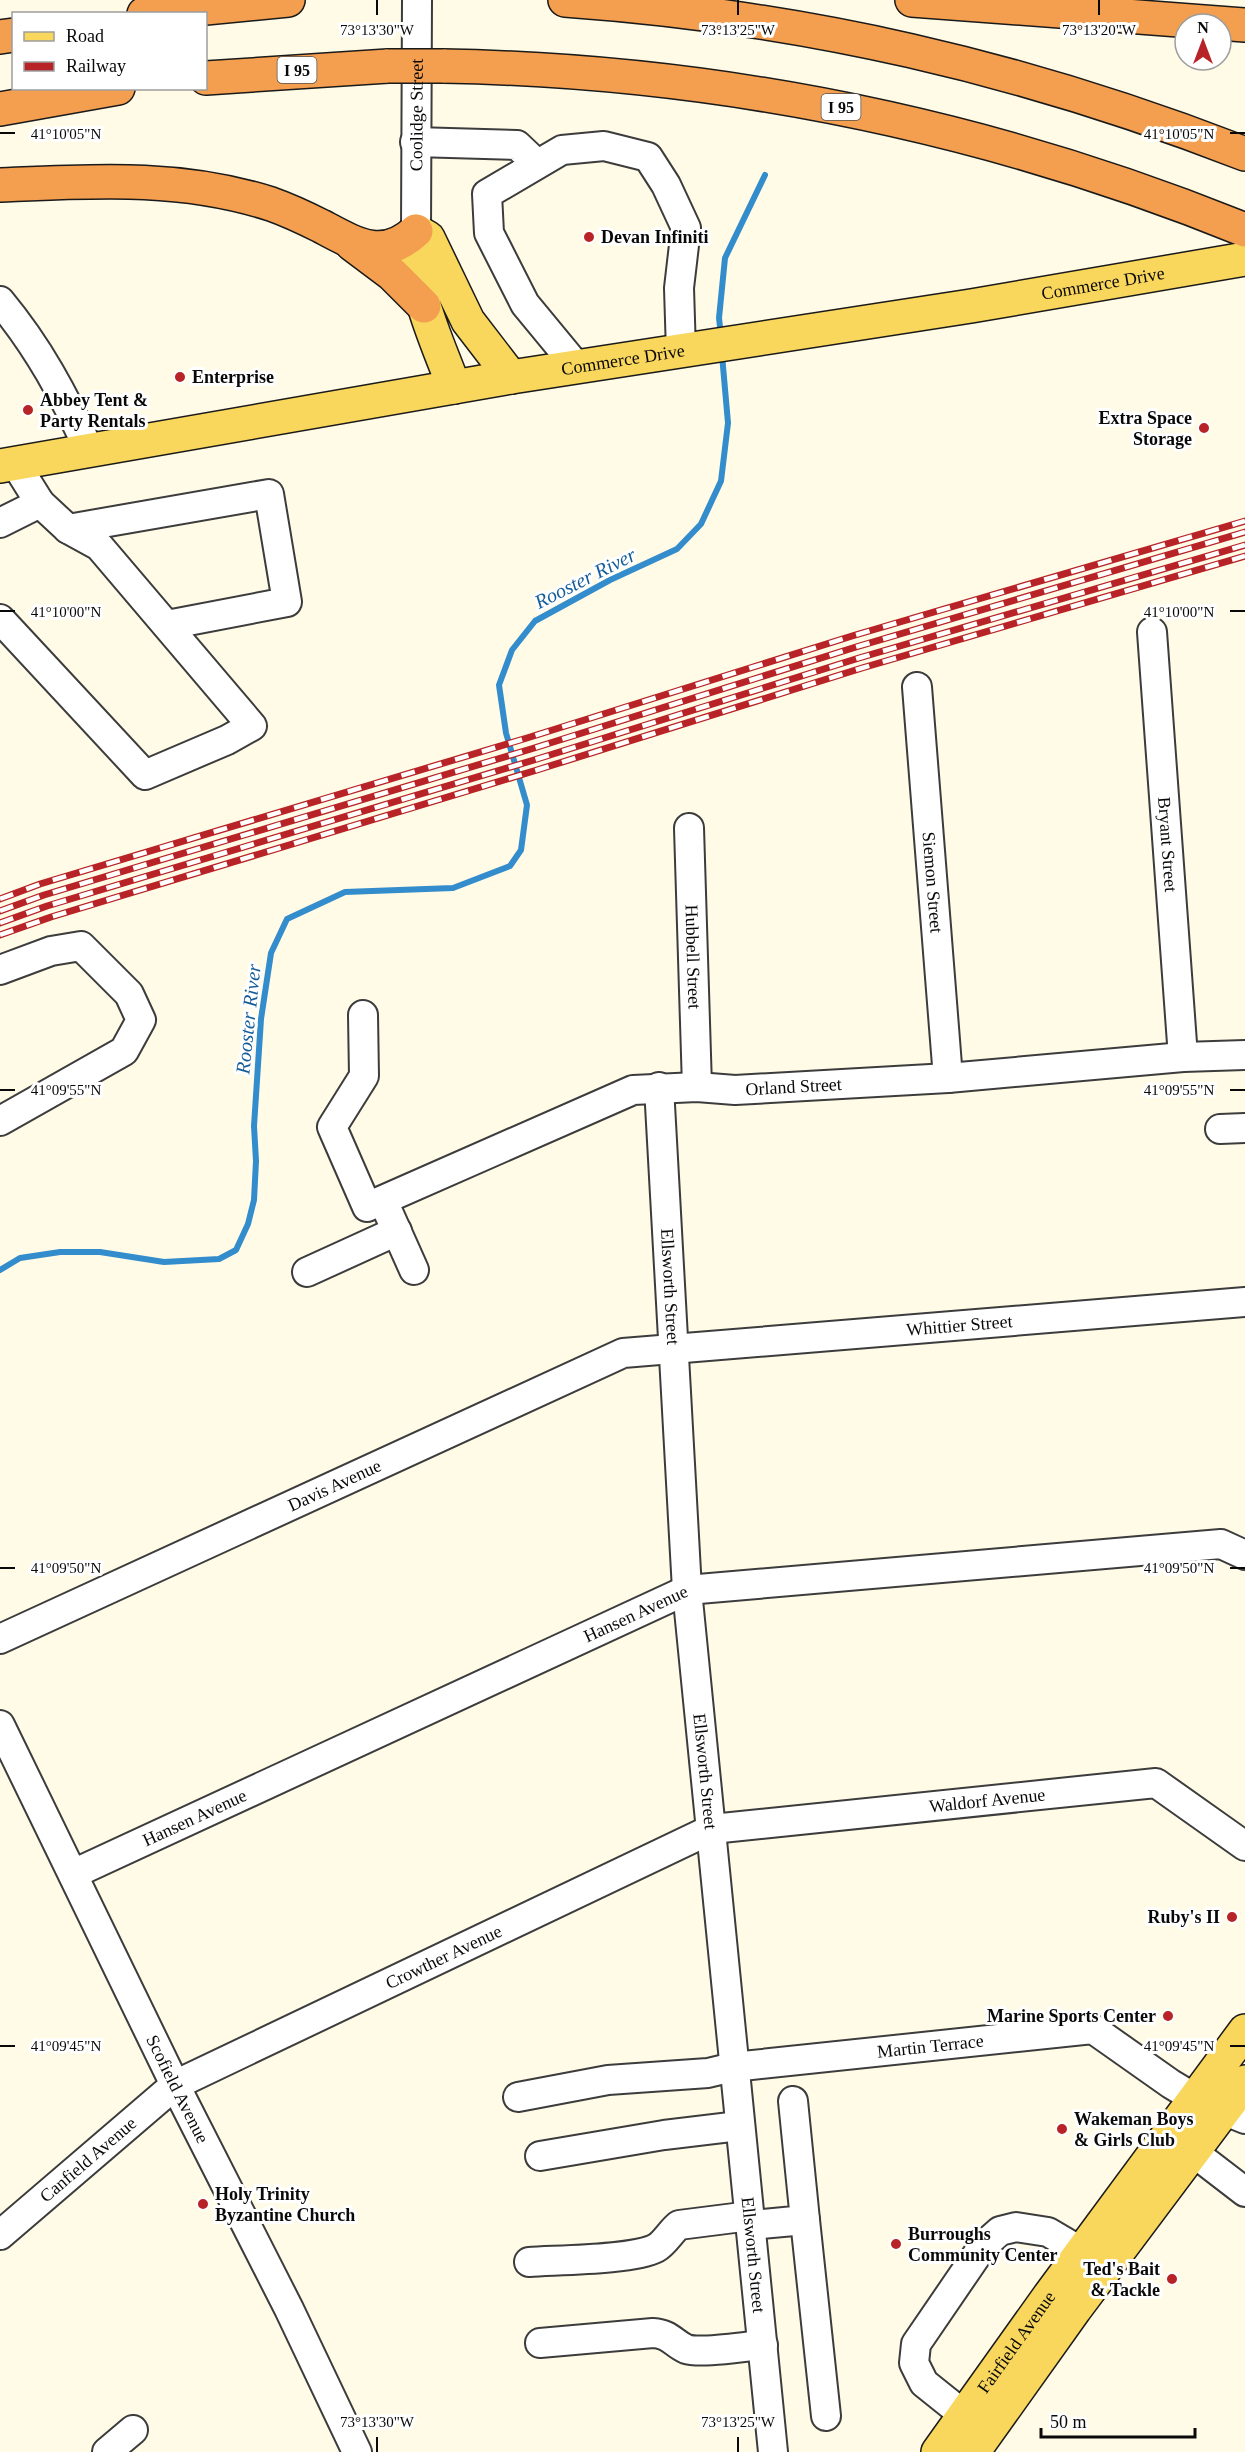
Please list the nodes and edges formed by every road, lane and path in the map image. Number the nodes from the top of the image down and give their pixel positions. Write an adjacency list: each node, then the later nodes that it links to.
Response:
1 (288, 0): 5 (highway)
2 (417, 0): 11 (street, Coolidge Street)
3 (565, 0): 12 (highway)
4 (912, 0): 7 (highway)
5 (251, 2): 6 (highway)
6 (162, 12)
7 (1245, 25)
8 (207, 78): 15 (highway, I 95, bridge)
9 (107, 90): 10 (highway)
10 (0, 109)
11 (415, 142): 13 (street); 16 (street, Coolidge Street)
12 (1245, 154)
13 (537, 164): 21 (street); 22 (street)
14 (0, 185): 17 (highway)
15 (1235, 226)
16 (416, 231): 17 (highway); 20 (main road, Coolidge Street); 23 (main road)
17 (338, 235): 20 (highway)
18 (1245, 260): 21 (main road, Commerce Drive)
19 (0, 301): 25 (street)
20 (424, 306): 24 (main road, Coolidge Street)
21 (690, 350): 22 (main road, Commerce Drive)
22 (577, 367): 23 (main road, Commerce Drive)
23 (511, 377): 24 (main road, Commerce Drive)
24 (454, 387): 25 (main road, Commerce Drive)
25 (89, 450): 26 (main road, Commerce Drive)
26 (8, 465): 27 (street)
27 (40, 503): 28 (street); 29 (street)
28 (0, 523)
29 (68, 529): 31 (street); 31 (street)
30 (0, 619): 31 (street)
31 (167, 626)
32 (1152, 632): 38 (street, Bryant Street)
33 (917, 687): 39 (street, Siemon Street)
34 (690, 828): 41 (street, Hubbell Street)
35 (0, 970): 42 (street)
36 (363, 1015): 43 (street)
37 (1245, 1055): 38 (street, Orland Street)
38 (1184, 1057): 39 (street, Orland Street)
39 (948, 1078): 41 (street, Orland Street)
40 (658, 1087): 41 (street, Orland Street); 43 (street, Orland Street); 48 (street, Ellsworth Street)
41 (697, 1087)
42 (0, 1121)
43 (375, 1204): 44 (street)
44 (397, 1231): 45 (street); 46 (street)
45 (414, 1270)
46 (307, 1272)
47 (1245, 1302): 48 (street, Whittier Street)
48 (672, 1349): 50 (street, Ellsworth Street); 51 (street, Davis Avenue)
49 (1245, 1555): 50 (street, Hansen Avenue)
50 (687, 1590): 53 (street, Ellsworth Street); 55 (street, Hansen Avenue)
51 (0, 1639)
52 (0, 1725): 55 (street, Scofield Avenue)
53 (712, 1829): 54 (street, Waldorf Avenue); 57 (street, Ellsworth Street); 59 (street, Crowther Avenue)
54 (1245, 1846)
55 (73, 1874): 59 (street, Scofield Avenue)
56 (1245, 2031): 62 (main road, Fairfield Avenue)
57 (733, 2067): 60 (street, Martin Terrace); 62 (street, Martin Terrace); 63 (street, Ellsworth Street)
58 (1245, 2082): 62 (main road, Fairfield Avenue)
59 (175, 2085): 69 (street, Canfield Avenue); 78 (street, Scofield Avenue)
60 (518, 2097)
61 (793, 2101): 68 (street)
62 (1222, 2109): 64 (main road, Fairfield Avenue); 70 (main road, Fairfield Avenue)
63 (740, 2126): 65 (street); 67 (street, Ellsworth Street)
64 (1193, 2152): 66 (street); 81 (main road, Fairfield Avenue)
65 (540, 2156)
66 (1244, 2190)
67 (750, 2220): 68 (street); 71 (street); 73 (street, Ellsworth Street)
68 (805, 2220): 75 (street)
69 (0, 2235)
70 (1082, 2252): 74 (main road, Fairfield Avenue); 74 (street)
71 (529, 2262)
72 (540, 2343): 73 (street)
73 (763, 2345): 79 (street, Ellsworth Street)
74 (964, 2415): 80 (main road, Fairfield Avenue)
75 (826, 2416)
76 (133, 2430): 77 (street)
77 (107, 2452)
78 (357, 2452)
79 (773, 2452)
80 (938, 2452)
81 (973, 2452)

